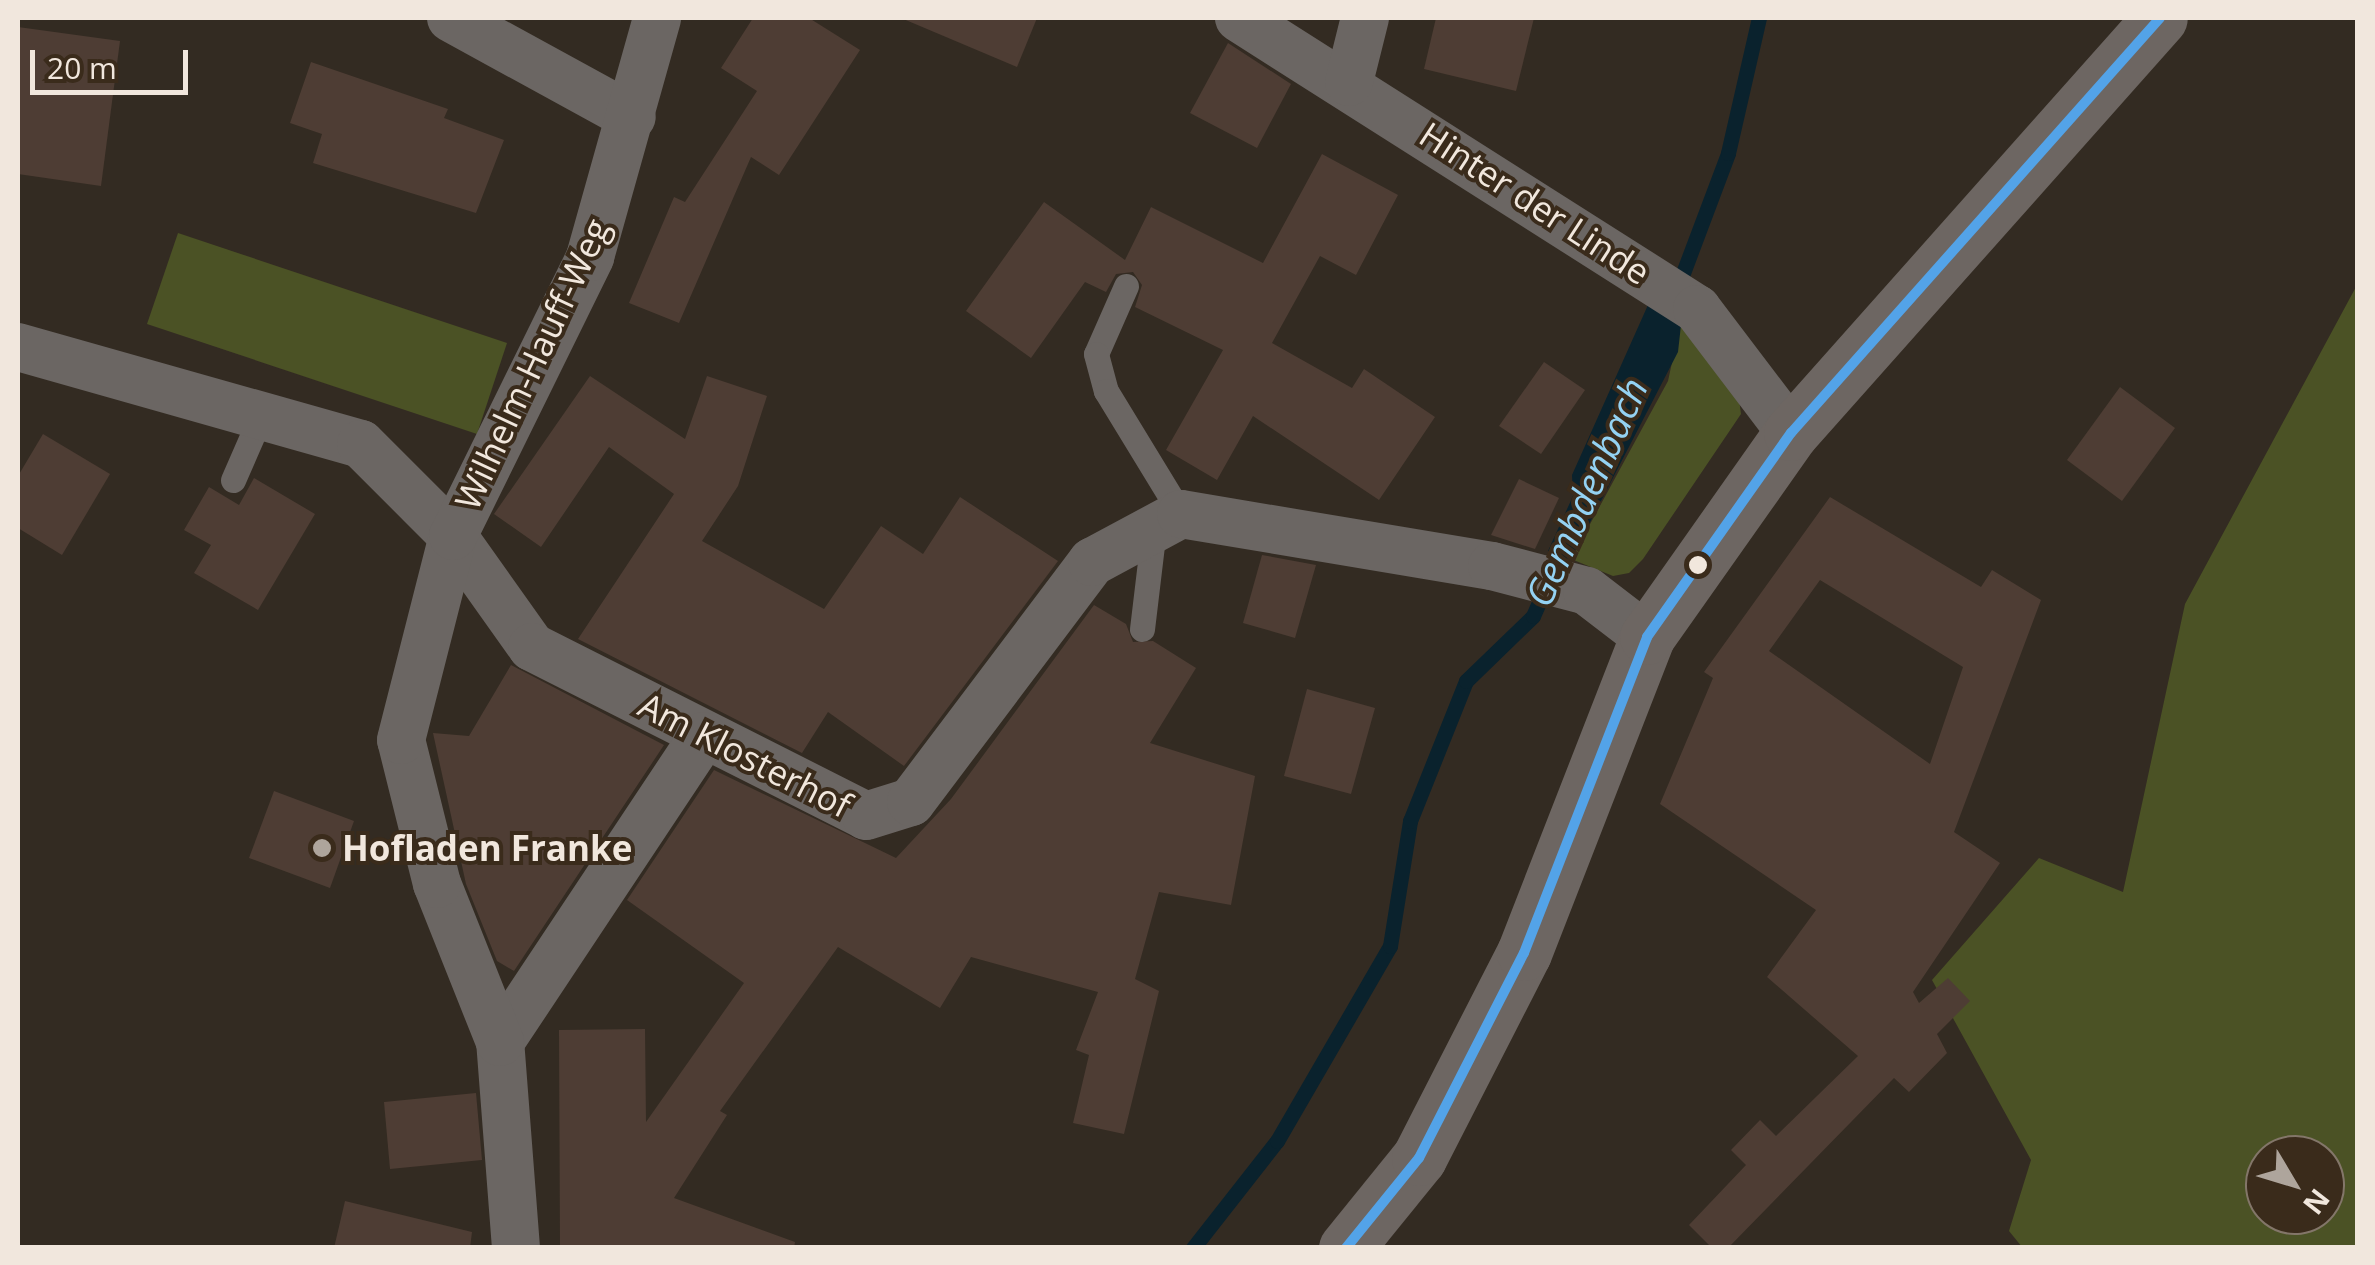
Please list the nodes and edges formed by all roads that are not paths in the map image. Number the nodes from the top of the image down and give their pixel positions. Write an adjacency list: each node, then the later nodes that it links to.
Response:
1 (450, 18): 7 (street)
2 (657, 18): 7 (street, Wilhelm-Hauff-Weg)
3 (1239, 18): 6 (street, Hinter der Linde)
4 (1365, 18): 6 (street)
5 (2160, 18): 11 (main road)
6 (1348, 82): 11 (street, Hinter der Linde)
7 (632, 117): 14 (street, Wilhelm-Hauff-Weg)
8 (1126, 286): 13 (lane)
9 (18, 347): 10 (street, Am Klosterhof)
10 (260, 416): 12 (lane); 14 (street, Am Klosterhof)
11 (1791, 433): 16 (main road)
12 (232, 480)
13 (1168, 521): 15 (lane); 16 (street); 17 (street, Am Klosterhof)
14 (453, 536): 17 (street, Am Klosterhof); 18 (street, Wilhelm-Hauff-Weg)
15 (1142, 629)
16 (1647, 637): 20 (main road)
17 (703, 736): 18 (street)
18 (500, 1042): 19 (street, Wilhelm-Hauff-Weg)
19 (516, 1248)
20 (1346, 1248)

